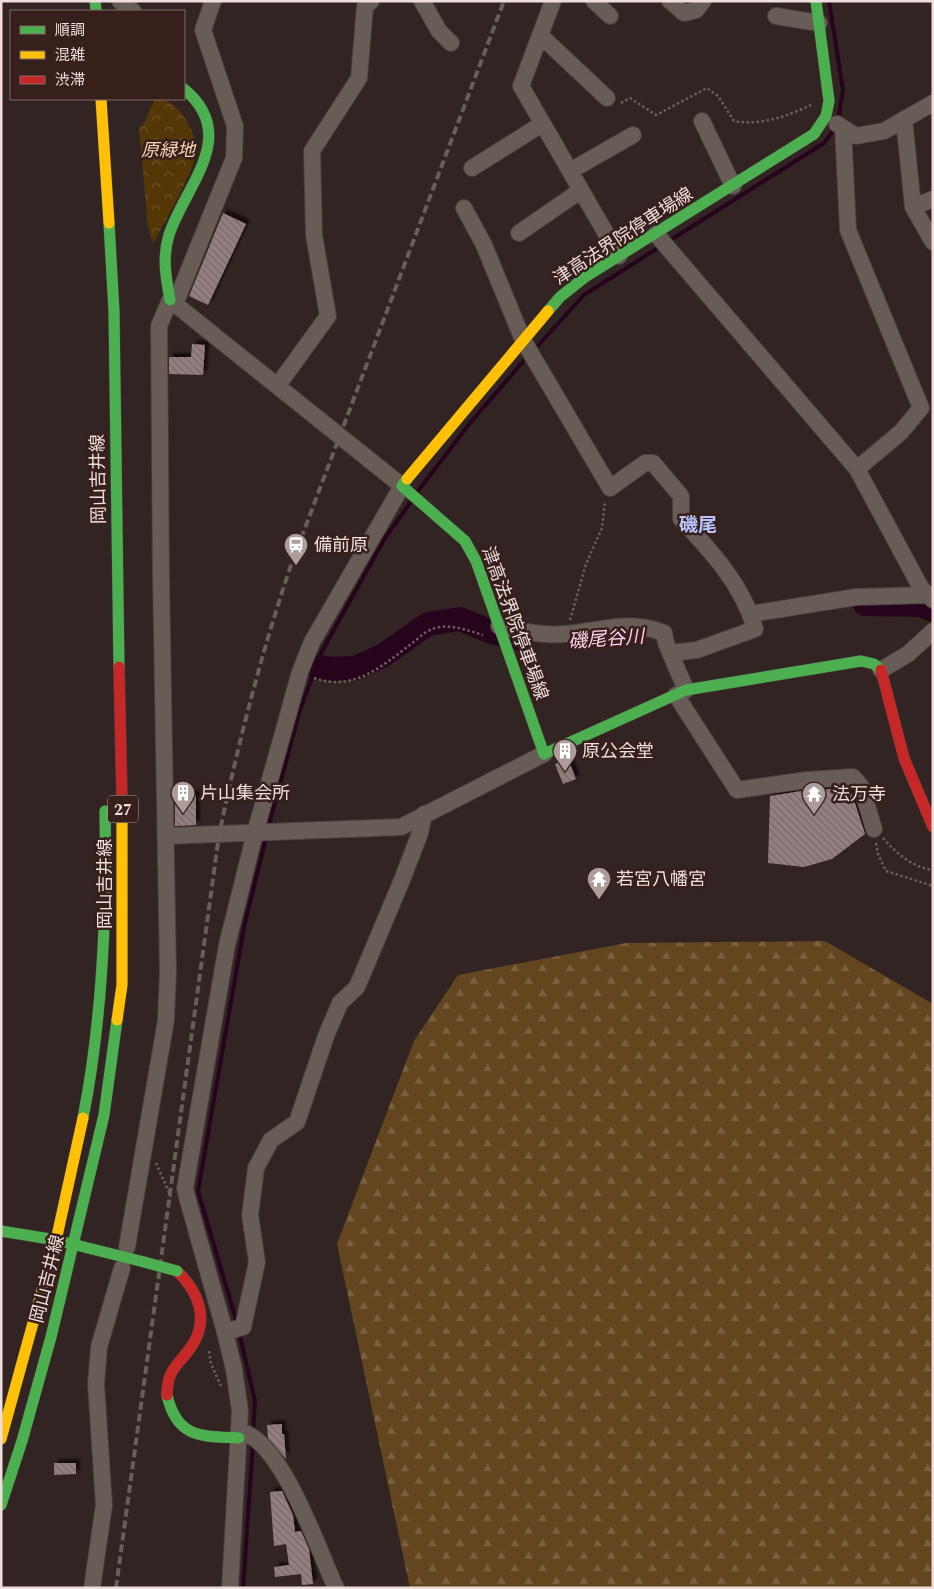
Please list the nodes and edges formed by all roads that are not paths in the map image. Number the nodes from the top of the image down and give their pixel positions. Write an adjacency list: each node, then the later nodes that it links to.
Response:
1 (120, 1): 10 (street)
2 (213, 1): 38 (street)
3 (371, 1): 40 (street)
4 (422, 1): 15 (street)
5 (553, 1): 14 (street)
6 (594, 1): 11 (street)
7 (670, 1): 8 (street)
8 (703, 1)
9 (816, 1): 13 (main road)
10 (131, 10)
11 (610, 16)
12 (776, 16): 13 (street)
13 (819, 22): 21 (main road)
14 (540, 35): 17 (street); 24 (street)
15 (451, 43)
16 (185, 90): 38 (main road)
17 (607, 98)
18 (100, 100): 34 (main road, 岡山吉井線 / 27)
19 (100, 100): 59 (main road, 岡山吉井線 / 27)
20 (933, 103): 22 (street)
21 (834, 118): 22 (street); 28 (main road, 津高法界院停車場線); 41 (street)
22 (904, 119): 31 (street)
23 (702, 121): 28 (street)
24 (542, 124): 26 (street); 27 (street)
25 (633, 135): 27 (street)
26 (472, 168)
27 (570, 171): 29 (street)
28 (733, 186): 35 (main road, 津高法界院停車場線)
29 (580, 191): 33 (street); 37 (street)
30 (933, 199): 31 (street)
31 (913, 207): 36 (street)
32 (464, 208): 39 (street)
33 (519, 233)
34 (98, 234)
35 (661, 240): 37 (main road, 津高法界院停車場線); 41 (street)
36 (933, 242)
37 (619, 256): 39 (main road, 津高法界院停車場線)
38 (172, 302): 40 (street); 56 (street)
39 (529, 348): 42 (main road, 津高法界院停車場線); 44 (street)
40 (278, 385): 42 (street)
41 (857, 468): 43 (street)
42 (405, 488): 46 (main road, 津高法界院停車場線); 55 (street)
43 (930, 598): 44 (street)
44 (752, 620): 47 (street)
45 (933, 631): 48 (street)
46 (501, 632): 47 (street); 50 (main road, 津高法界院停車場線)
47 (667, 644): 49 (street)
48 (881, 670): 49 (main road); 53 (main road)
49 (681, 693): 50 (main road); 54 (street)
50 (544, 754): 52 (street)
51 (105, 799): 58 (main road, 岡山吉井線 / 27)
52 (424, 814): 55 (street); 62 (street)
53 (933, 827)
54 (874, 829)
55 (263, 832): 56 (street); 62 (street)
56 (166, 836): 60 (street)
57 (1, 1231): 58 (main road)
58 (56, 1240): 59 (main road); 64 (main road, 岡山吉井線 / 27)
59 (74, 1244): 63 (main road, bridge); 65 (main road, 岡山吉井線 / 27)
60 (127, 1247)
61 (122, 1268): 66 (street)
62 (234, 1329): 63 (street)
63 (242, 1434): 67 (street); 68 (street)
64 (1, 1439)
65 (1, 1505)
66 (92, 1588)
67 (230, 1588)
68 (336, 1588)

